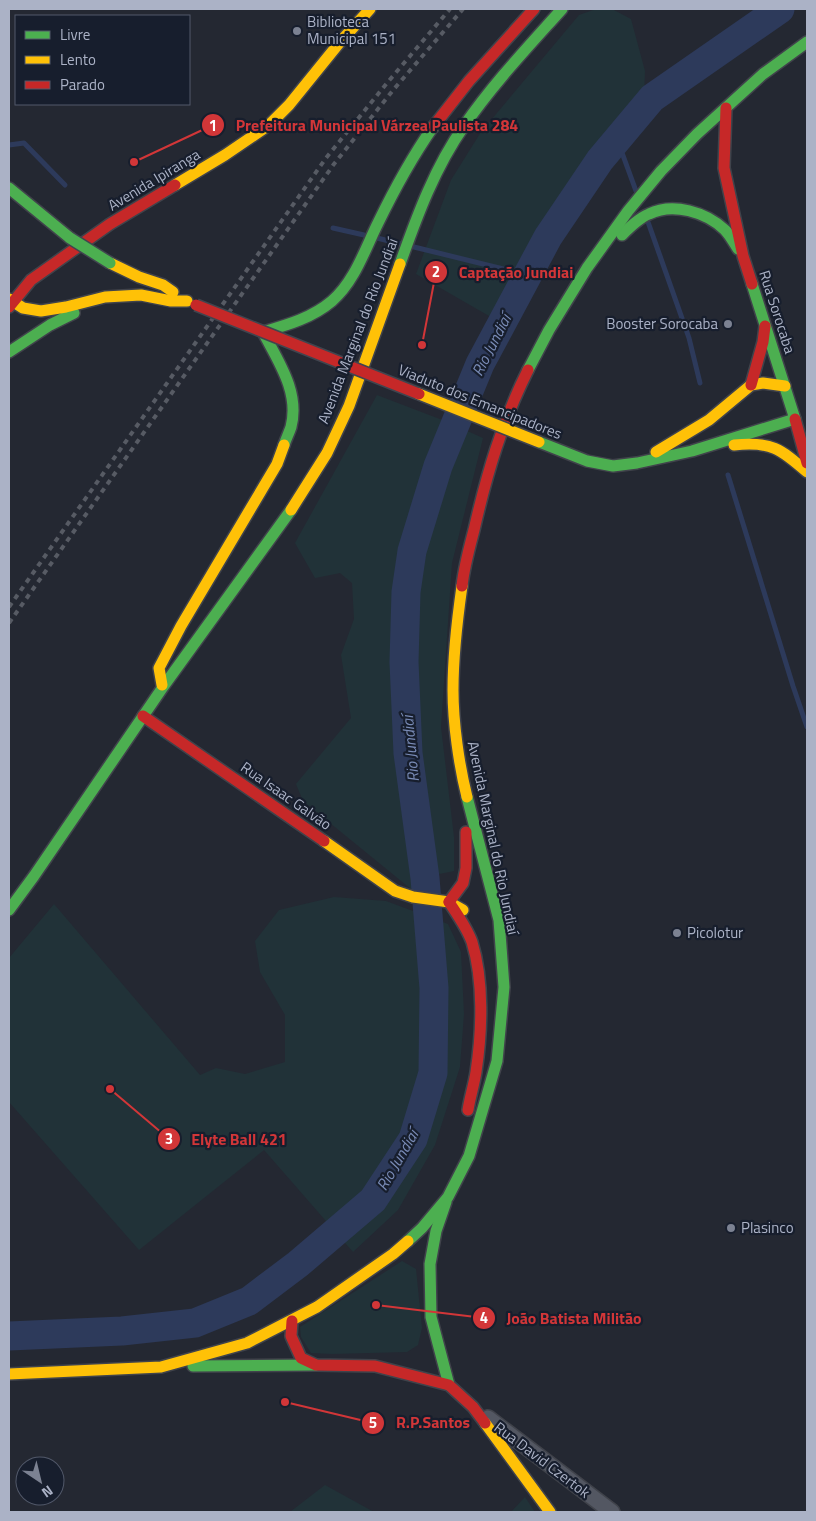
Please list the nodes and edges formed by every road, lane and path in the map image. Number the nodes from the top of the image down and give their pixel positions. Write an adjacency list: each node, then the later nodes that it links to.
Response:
1 (370, 9): 10 (main road, Avenida Ipiranga)
2 (534, 9): 13 (main road)
3 (562, 9): 22 (main road, Avenida Marginal do Rio Jundiaí)
4 (807, 42): 5 (main road, Avenida Marginal do Rio Jundiaí)
5 (726, 108): 7 (main road); 8 (main road, Avenida Marginal do Rio Jundiaí)
6 (11, 193): 11 (main road, bridge)
7 (743, 256): 8 (main road); 12 (main road, Rua Sorocaba)
8 (587, 268): 24 (main road, Avenida Marginal do Rio Jundiaí)
9 (105, 297): 10 (main road); 11 (main road); 14 (main road)
10 (10, 303)
11 (192, 303): 13 (main road, Viaduto dos Emancipadores, bridge)
12 (765, 323): 15 (main road); 16 (main road, Rua Sorocaba)
13 (263, 332): 19 (main road, Viaduto dos Emancipadores, bridge); 22 (main road)
14 (9, 352)
15 (751, 385): 16 (main road); 19 (main road)
16 (785, 386): 17 (main road, Rua Sorocaba)
17 (795, 419): 18 (main road); 20 (main road, Rua Sorocaba)
18 (692, 451): 19 (main road, Viaduto dos Emancipadores); 21 (main road)
19 (637, 463)
20 (807, 463)
21 (807, 472)
22 (163, 687): 23 (main road, Avenida Marginal do Rio Jundiaí)
23 (144, 716): 25 (main road, Rua Isaac Galvão); 26 (main road, Avenida Marginal do Rio Jundiaí)
24 (466, 795): 25 (main road); 29 (main road, Avenida Marginal do Rio Jundiaí)
25 (444, 902): 27 (main road, Rua Isaac Galvão); 30 (main road)
26 (9, 910)
27 (471, 914)
28 (491, 948): 29 (main road)
29 (504, 987): 31 (main road, Avenida Marginal do Rio Jundiaí)
30 (464, 1122)
31 (448, 1197): 33 (main road, Avenida Marginal do Rio Jundiaí); 37 (main road)
32 (296, 1306): 33 (main road)
33 (292, 1321): 34 (main road); 35 (main road, Avenida Marginal do Rio Jundiaí)
34 (316, 1365): 35 (main road); 37 (main road)
35 (161, 1367): 36 (main road, Avenida Marginal do Rio Jundiaí)
36 (9, 1374)
37 (449, 1385): 38 (main road)
38 (473, 1407): 39 (main road); 40 (street, Rua David Czertok)
39 (550, 1512)
40 (612, 1512)

